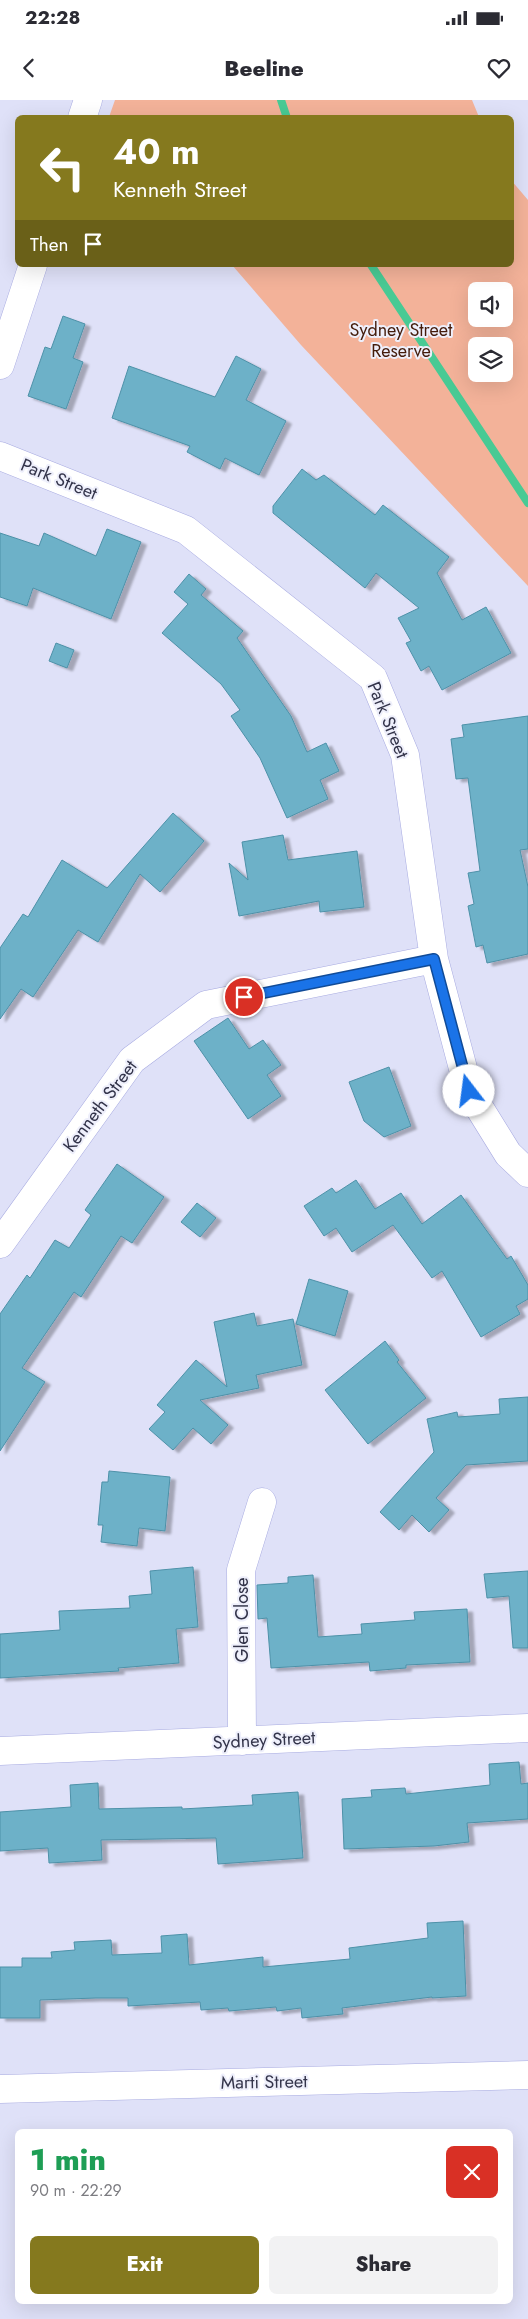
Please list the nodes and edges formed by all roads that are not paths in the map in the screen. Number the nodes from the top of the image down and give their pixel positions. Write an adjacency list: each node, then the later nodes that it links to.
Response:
1 (88, 100): 2 (street)
2 (83, 115)
3 (32, 267): 4 (street)
4 (0, 365)
5 (0, 456): 6 (street, Park Street)
6 (434, 959): 7 (street, Park Street); 8 (street, Kenneth Street)
7 (528, 1173)
8 (0, 1244)
9 (262, 1502): 11 (street, Glen Close)
10 (528, 1728): 11 (street, Sydney Street)
11 (242, 1742): 12 (street, Sydney Street)
12 (0, 1751)
13 (528, 2075): 14 (street, Marti Street)
14 (0, 2089)

